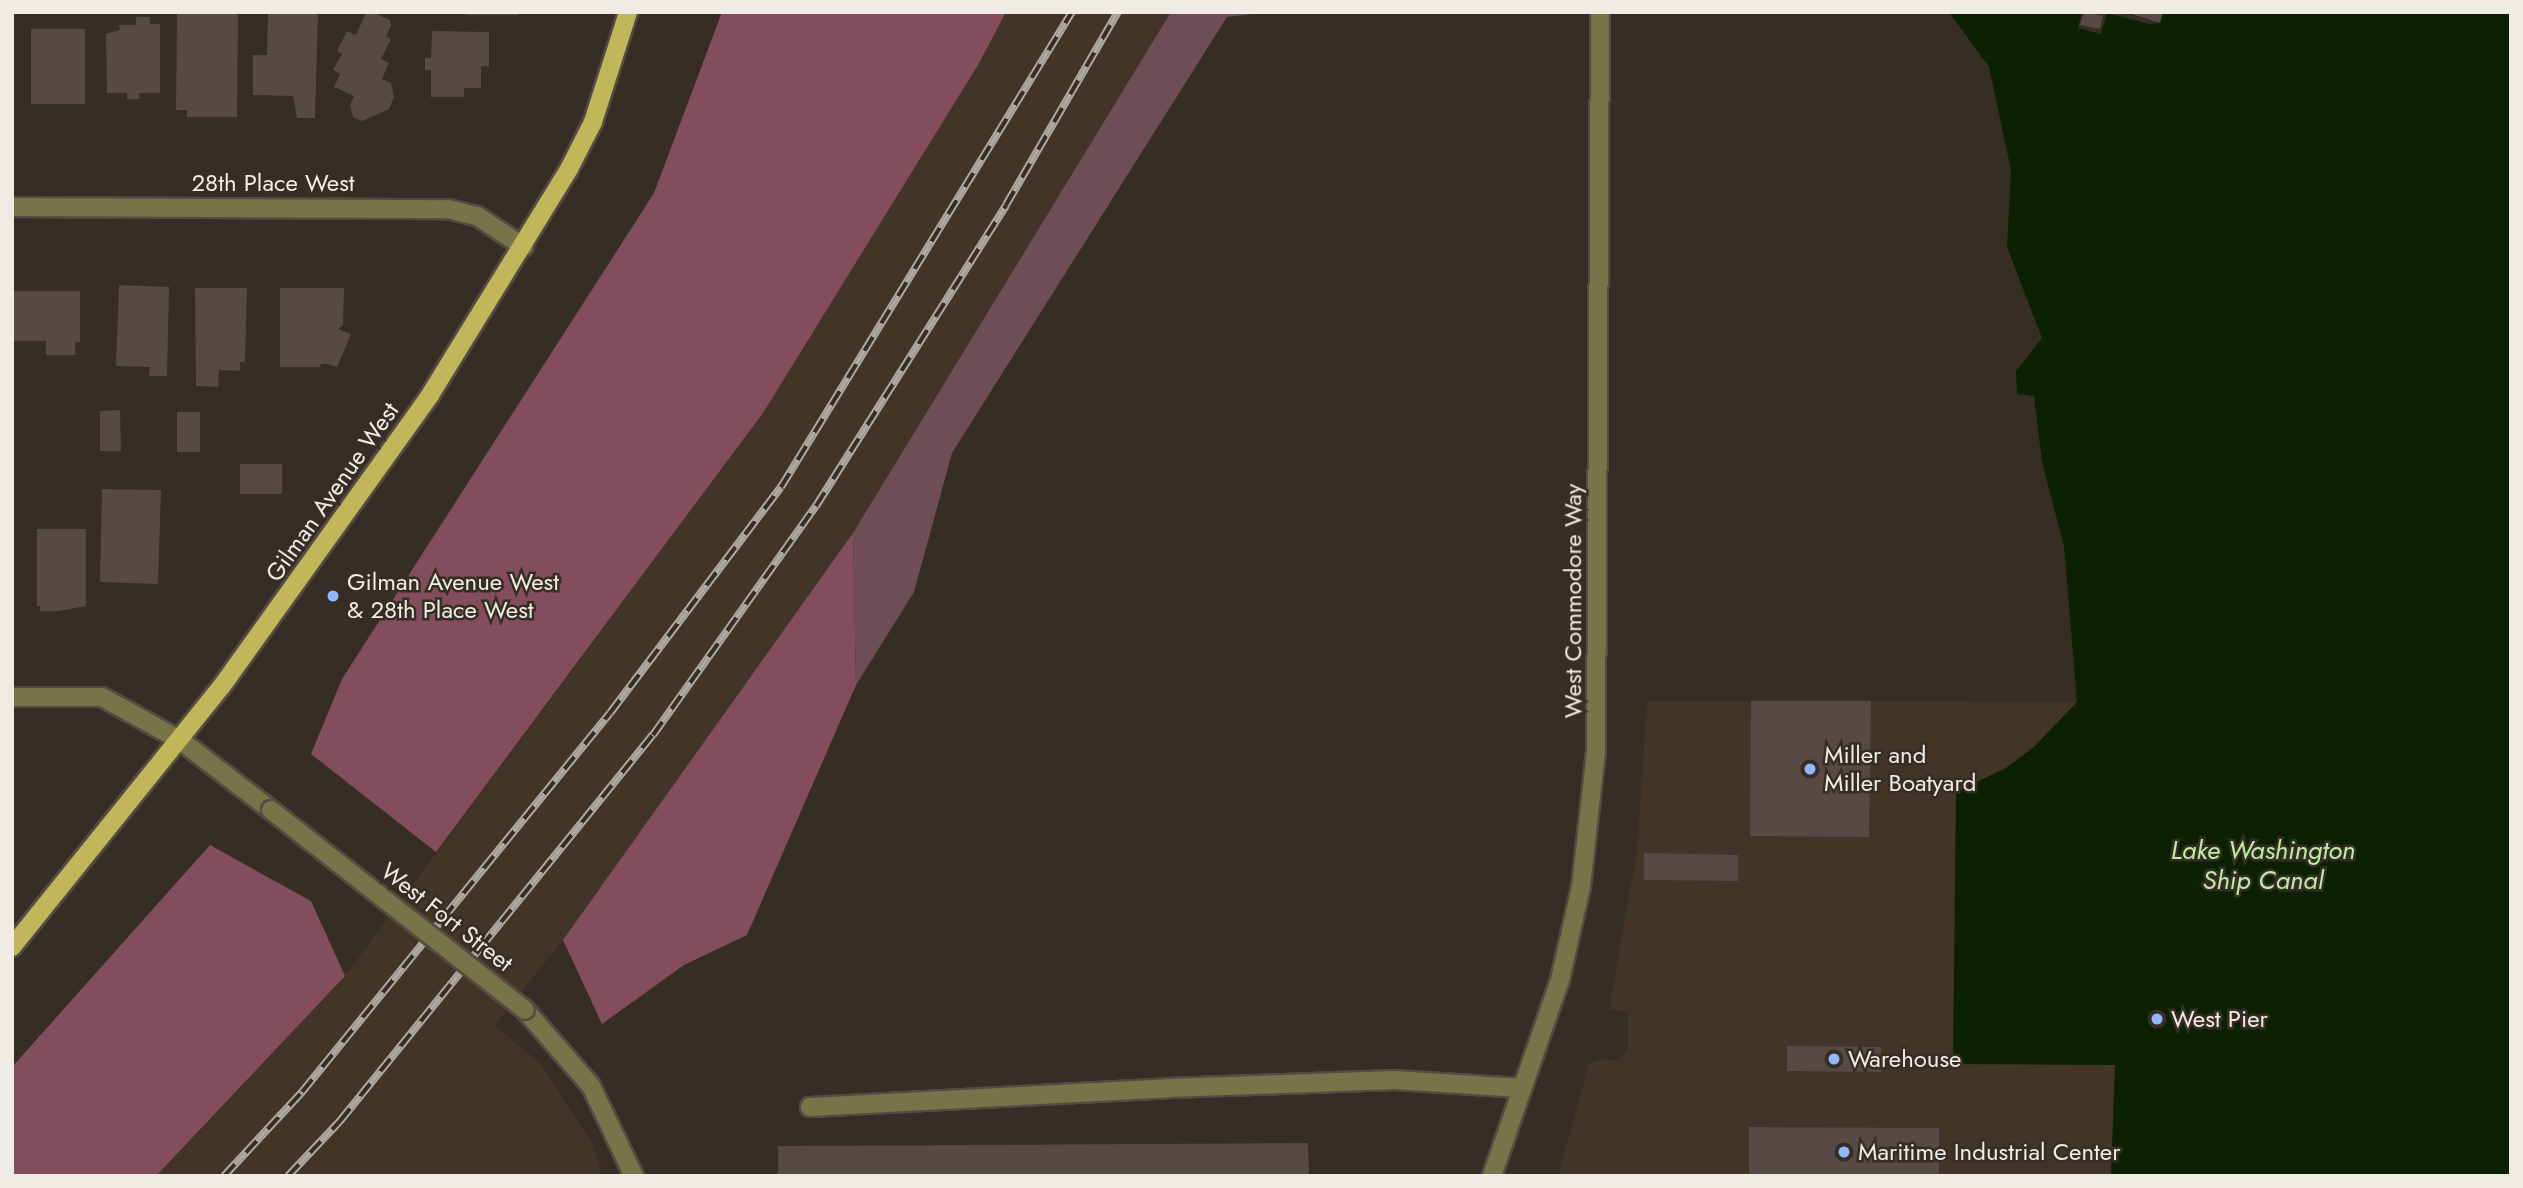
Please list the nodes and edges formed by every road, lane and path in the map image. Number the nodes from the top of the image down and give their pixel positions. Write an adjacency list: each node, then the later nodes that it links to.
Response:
1 (1600, 12): 8 (street, West Commodore Way)
2 (626, 19): 4 (main road, Gilman Avenue West)
3 (12, 207): 4 (street, 28th Place West)
4 (524, 247): 6 (main road, Gilman Avenue West)
5 (12, 697): 6 (street, West Fort Street)
6 (180, 740): 7 (main road, Gilman Avenue West); 10 (street, West Fort Street, bridge)
7 (12, 947)
8 (1521, 1088): 9 (street); 11 (street, West Commodore Way)
9 (810, 1107)
10 (634, 1176)
11 (1492, 1176)

